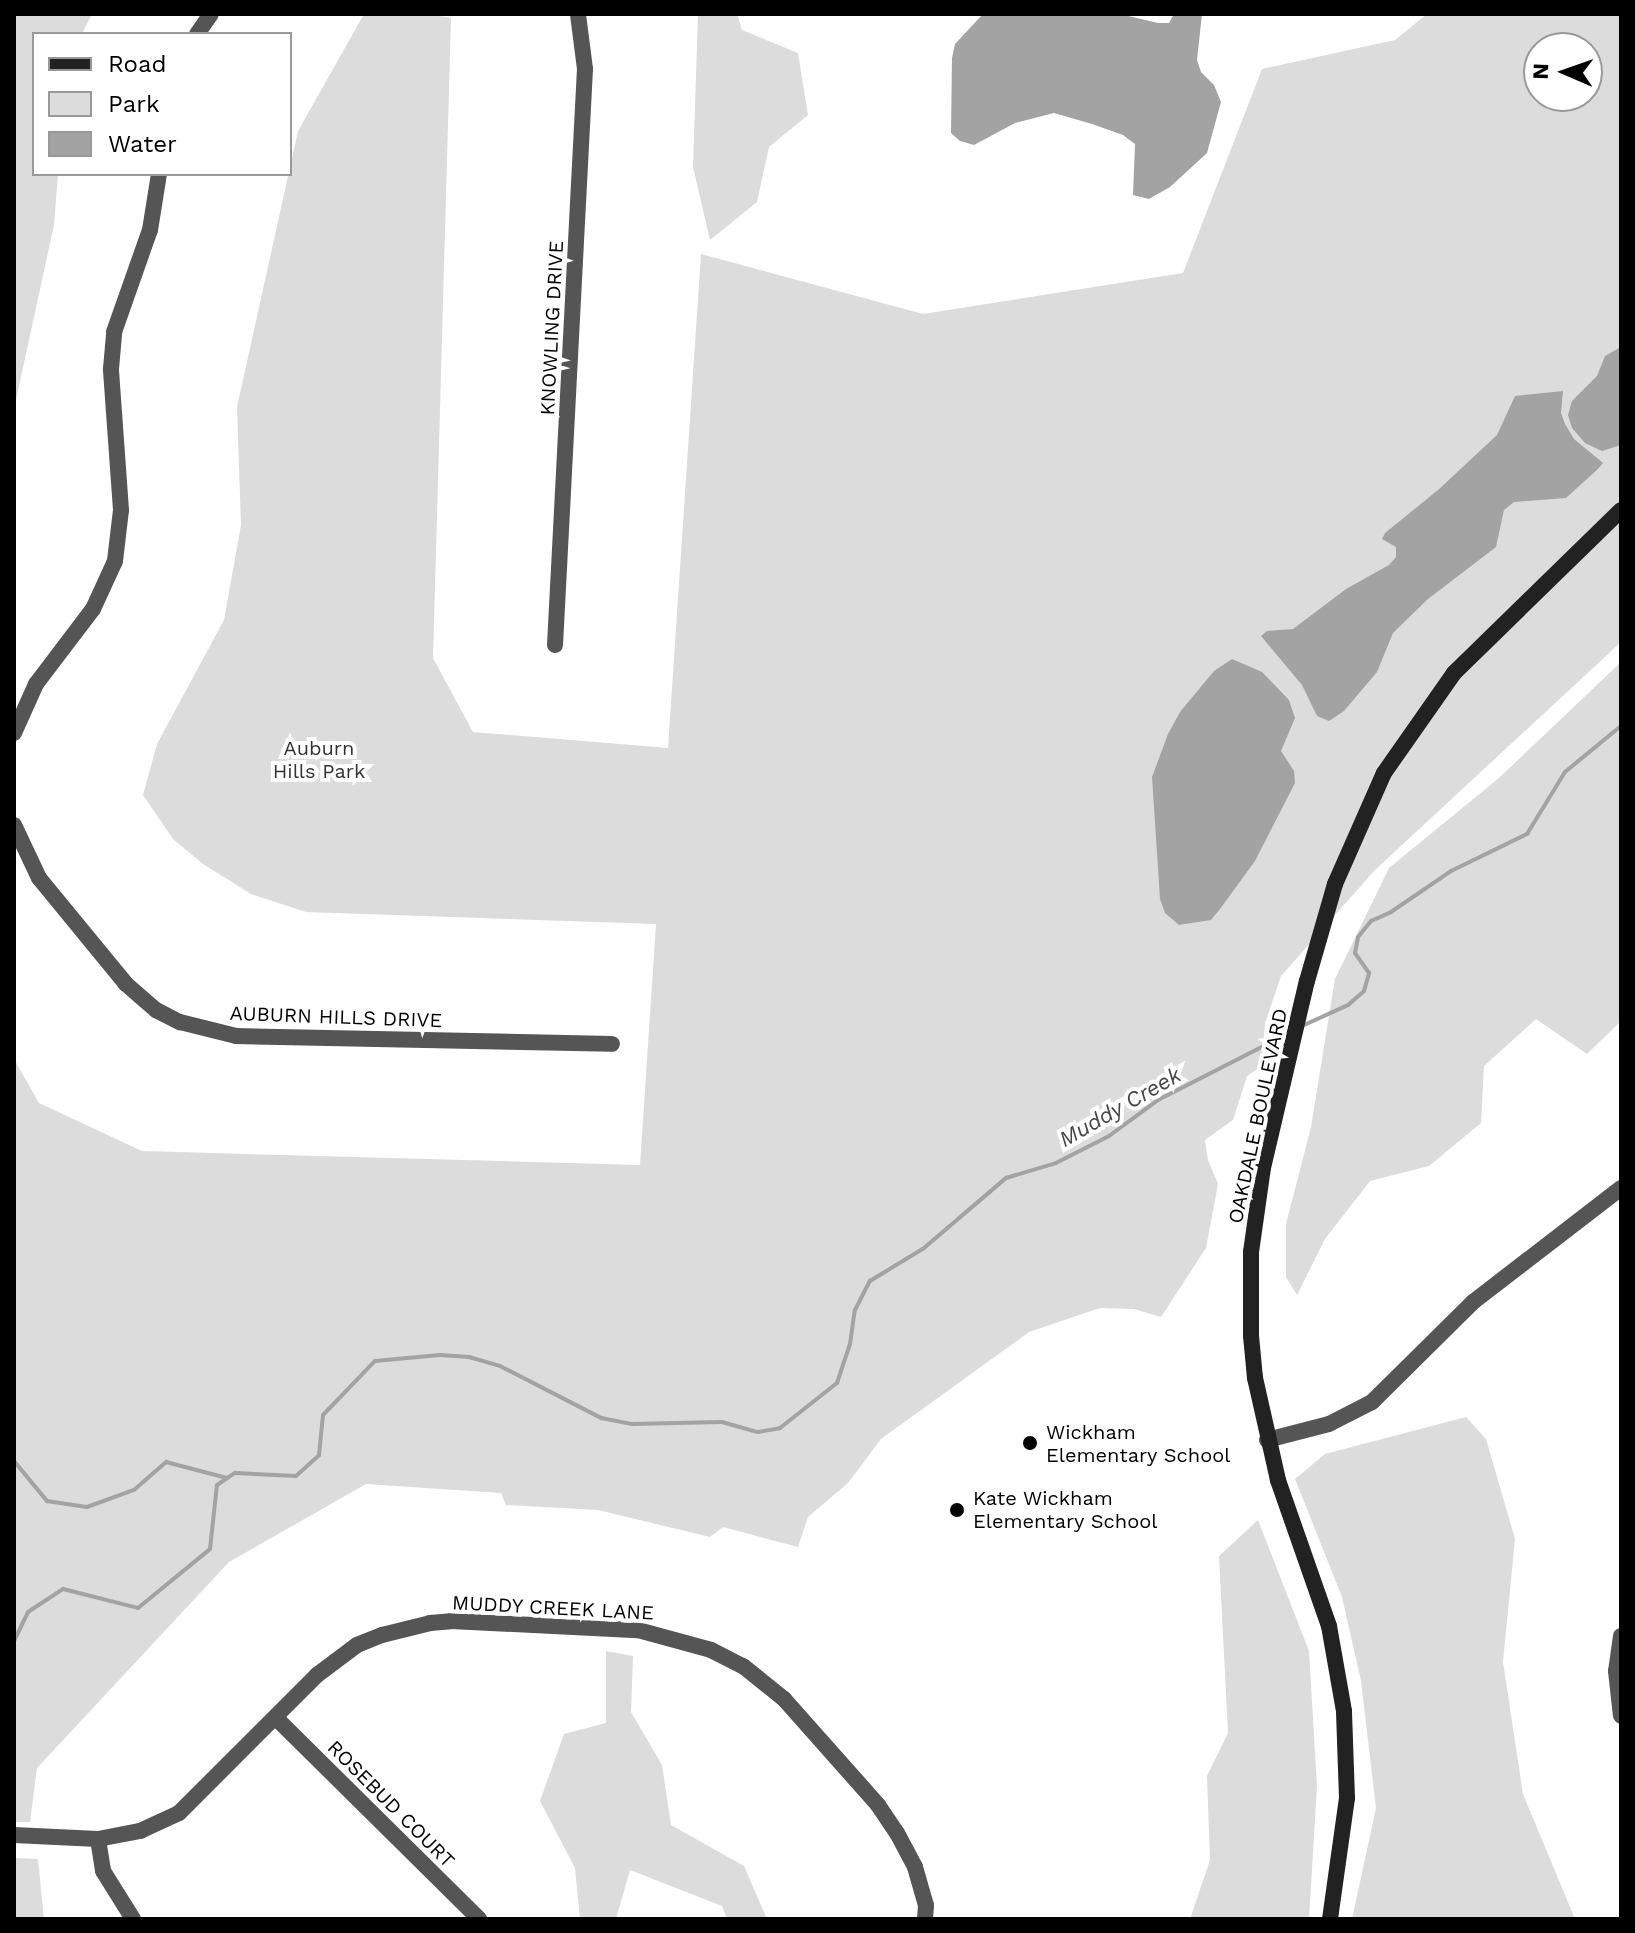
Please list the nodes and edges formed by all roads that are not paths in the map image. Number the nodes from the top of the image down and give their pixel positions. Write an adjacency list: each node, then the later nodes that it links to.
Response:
1 (211, 14): 3 (street)
2 (578, 14): 6 (street, KNOWLING DRIVE)
3 (198, 32)
4 (159, 176): 7 (street)
5 (1621, 510): 11 (main road, OAKDALE BOULEVARD)
6 (555, 645)
7 (14, 733)
8 (14, 825): 9 (street, AUBURN HILLS DRIVE)
9 (612, 1044)
10 (1621, 1188): 11 (street)
11 (1267, 1440): 20 (main road, OAKDALE BOULEVARD)
12 (1621, 1636): 13 (street)
13 (1621, 1716)
14 (276, 1718): 16 (street, MUDDY CREEK LANE); 18 (street, ROSEBUD COURT); 19 (street, MUDDY CREEK LANE)
15 (14, 1835): 16 (street, MUDDY CREEK LANE)
16 (98, 1839): 17 (street)
17 (133, 1919)
18 (479, 1919)
19 (925, 1919)
20 (1330, 1919)

